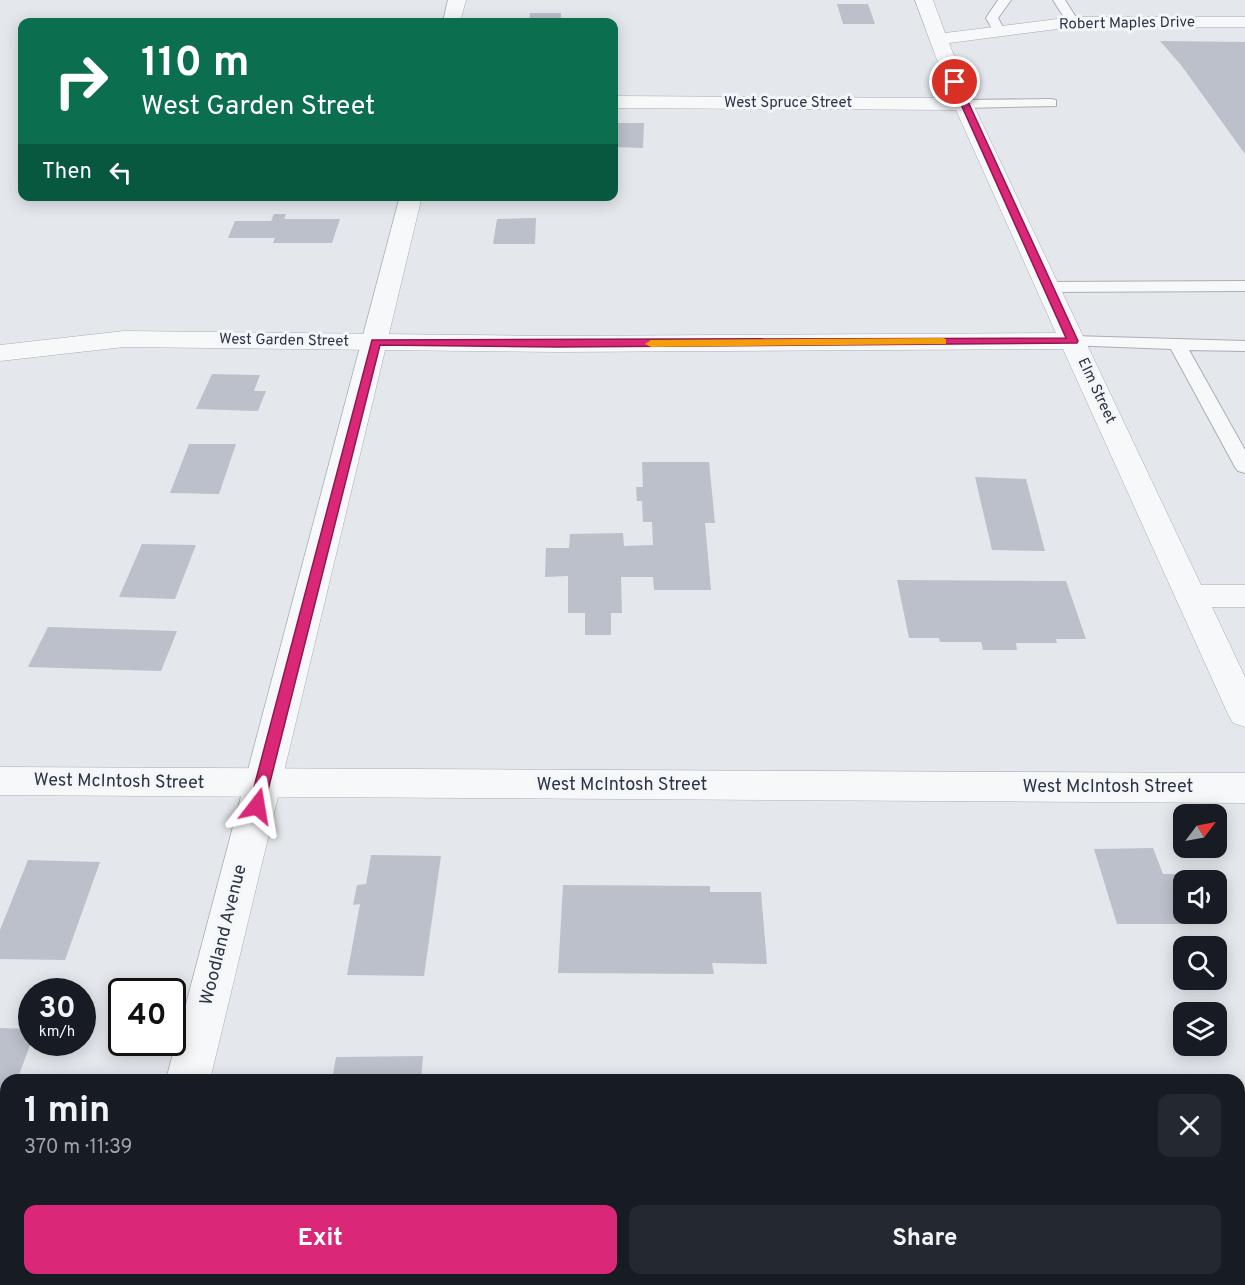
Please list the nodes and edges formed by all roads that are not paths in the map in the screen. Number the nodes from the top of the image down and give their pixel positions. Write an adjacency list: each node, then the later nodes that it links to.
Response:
1 (458, 0): 6 (street)
2 (924, 0): 10 (street, Elm Street)
3 (1005, 0): 9 (lane)
4 (1059, 0): 5 (lane); 7 (lane)
5 (1073, 0)
6 (453, 18)
7 (1073, 22): 8 (street, Robert Maples Drive); 9 (street, Robert Maples Drive)
8 (1245, 22)
9 (999, 31): 10 (street, Robert Maples Drive)
10 (939, 39): 13 (street, Elm Street)
11 (618, 102): 13 (street, West Spruce Street)
12 (1051, 103): 13 (lane)
13 (963, 104): 16 (street, Elm Street)
14 (410, 201): 18 (street, Woodland Avenue)
15 (1245, 286): 16 (lane)
16 (1048, 287): 17 (street, Elm Street)
17 (1073, 341): 18 (street, West Garden Street); 19 (lane); 23 (street, Elm Street)
18 (376, 342): 21 (street, West Garden Street); 27 (street, Woodland Avenue)
19 (1177, 344): 20 (lane); 22 (lane)
20 (1245, 346)
21 (0, 353)
22 (1245, 466)
23 (1191, 596): 24 (street); 25 (street, Elm Street)
24 (1245, 596)
25 (1245, 714)
26 (0, 781): 27 (street, West McIntosh Street)
27 (262, 783): 28 (street, West McIntosh Street); 29 (street, Woodland Avenue)
28 (1245, 788)
29 (189, 1074)

